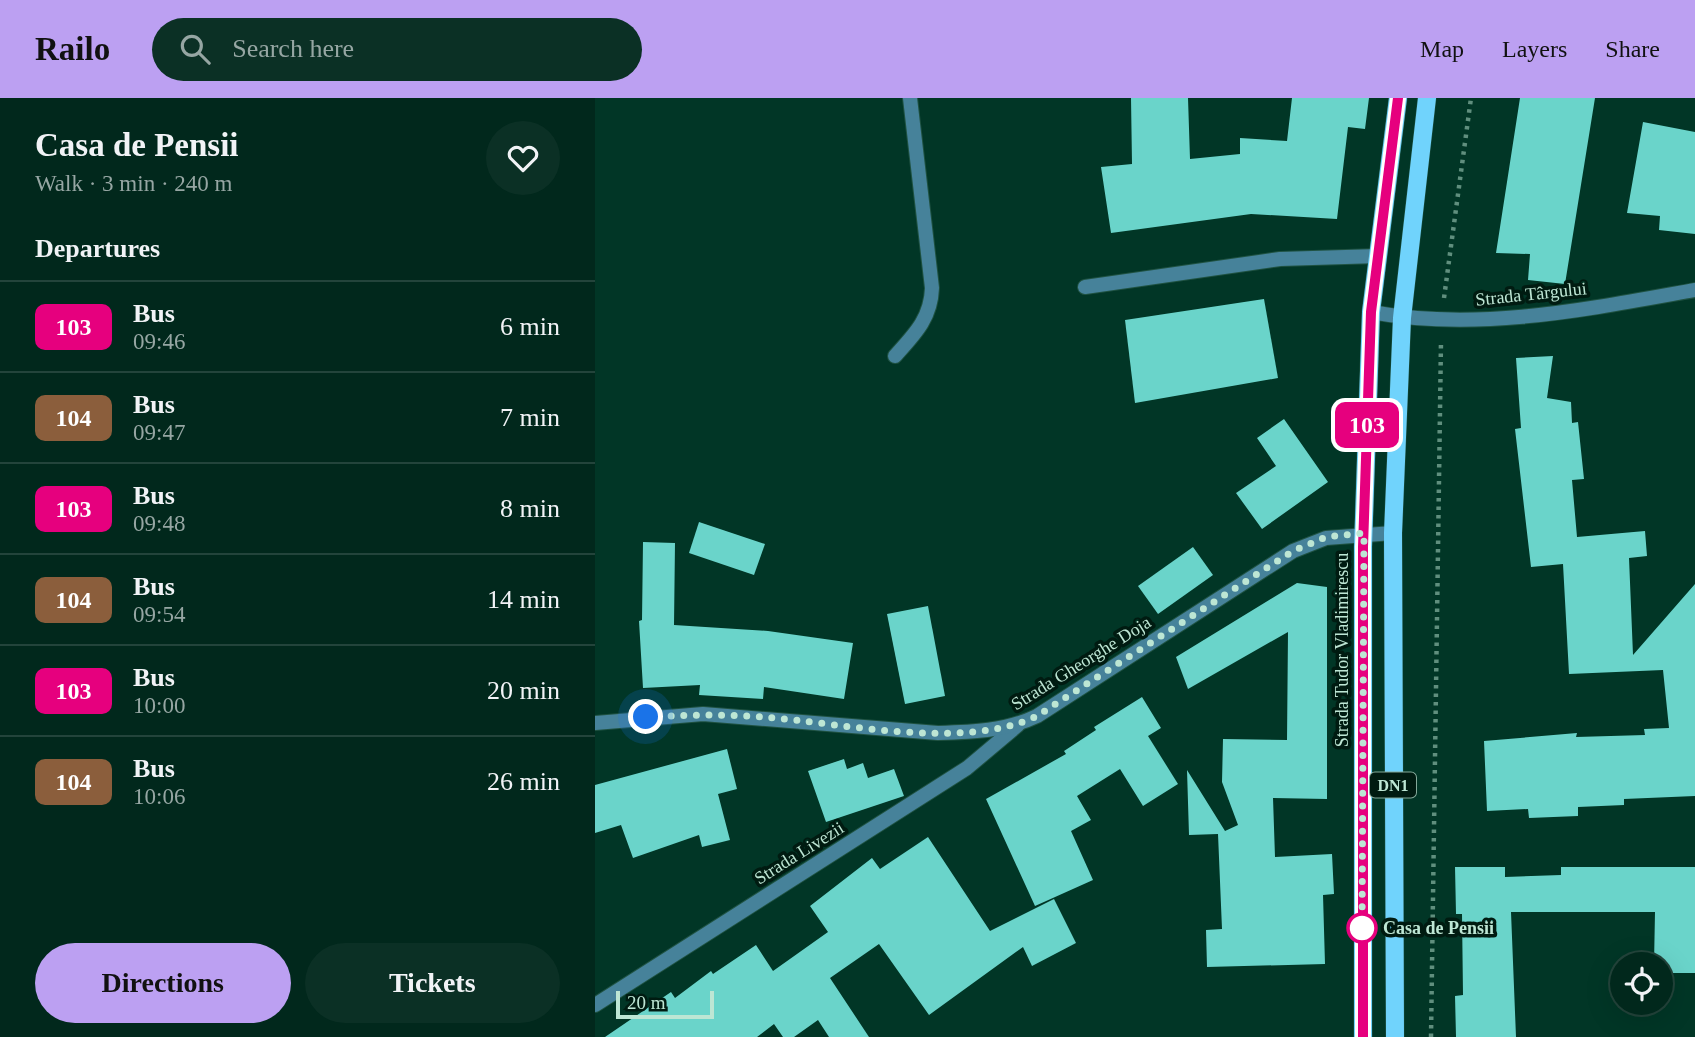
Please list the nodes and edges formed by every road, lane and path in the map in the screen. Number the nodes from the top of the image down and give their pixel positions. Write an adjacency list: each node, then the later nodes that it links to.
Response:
1 (910, 98): 11 (street)
2 (1398, 98): 5 (main road, Strada Tudor Vladimirescu / DN1)
3 (1427, 98): 9 (main road, DN1)
4 (1471, 98): 10 (path)
5 (1378, 256): 6 (street); 8 (main road, Strada Tudor Vladimirescu / DN1)
6 (1085, 287)
7 (1695, 290): 10 (street, Strada Târgului)
8 (1371, 312): 9 (street, Strada Târgului); 12 (main road, Strada Tudor Vladimirescu / DN1)
9 (1402, 318): 10 (street, Strada Târgului); 13 (main road, DN1)
10 (1441, 319): 19 (path)
11 (895, 356)
12 (1364, 533): 13 (street, Strada Gheorghe Doja); 15 (street, Strada Gheorghe Doja); 17 (main road, Strada Tudor Vladimirescu / DN1)
13 (1393, 533): 18 (main road, DN1)
14 (595, 723): 15 (street, Strada Gheorghe Doja)
15 (1018, 725): 16 (street, Strada Livezii)
16 (595, 1005)
17 (1363, 1037)
18 (1395, 1037)
19 (1431, 1037)

